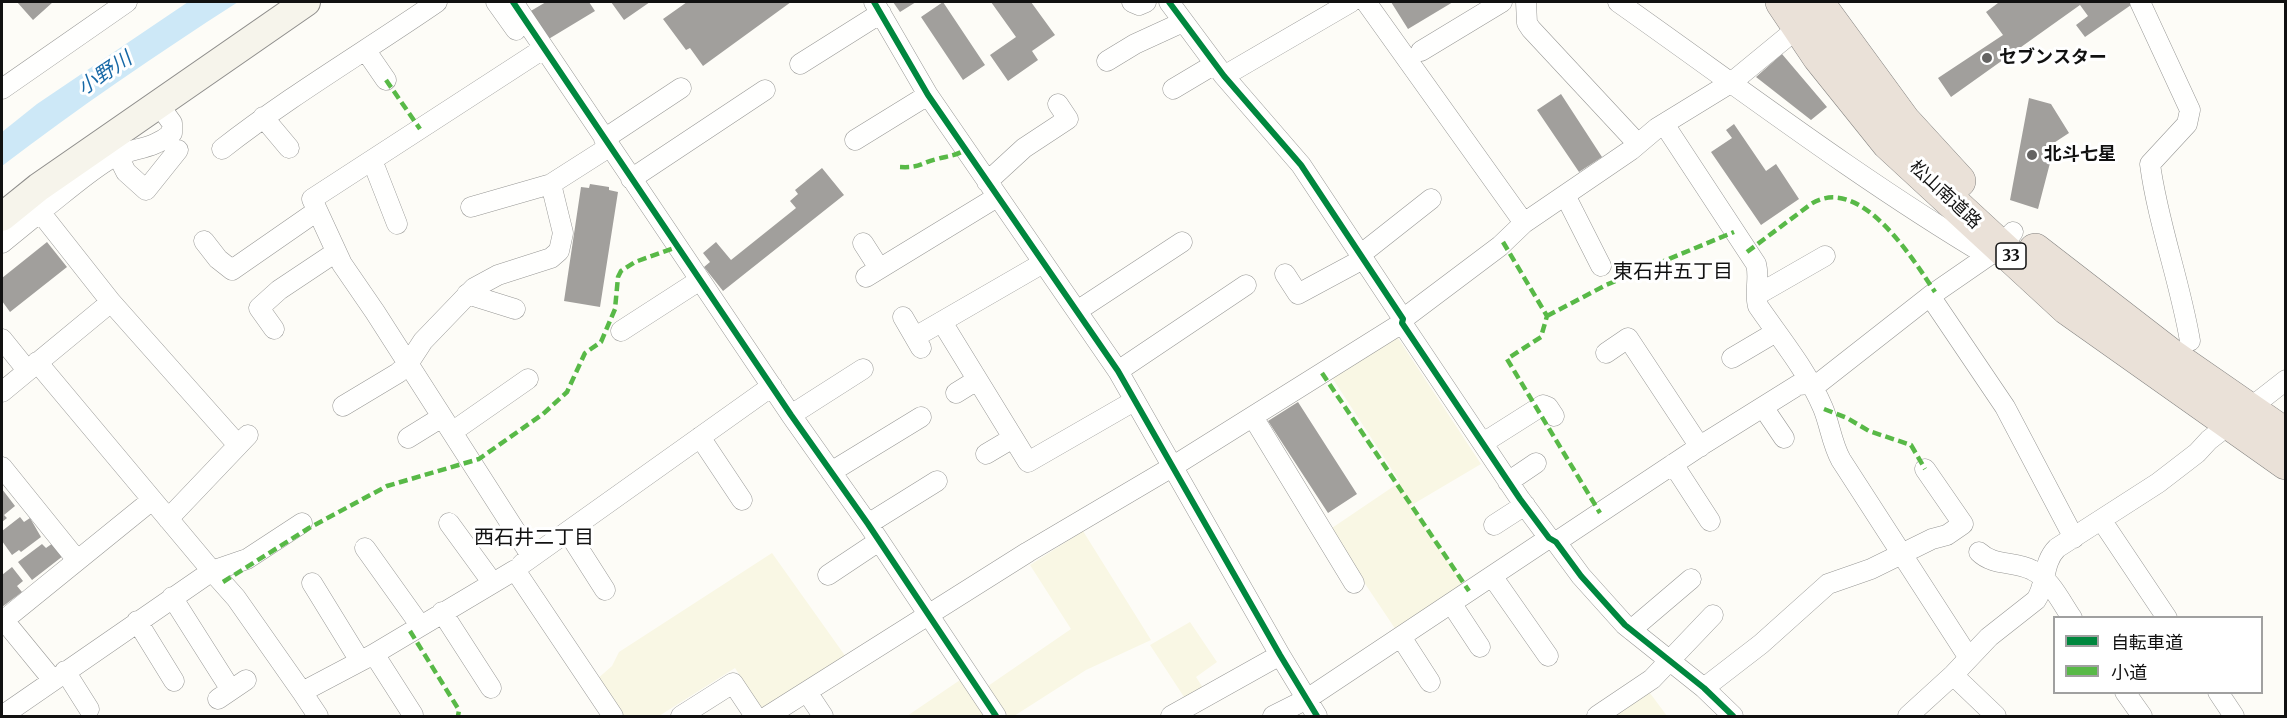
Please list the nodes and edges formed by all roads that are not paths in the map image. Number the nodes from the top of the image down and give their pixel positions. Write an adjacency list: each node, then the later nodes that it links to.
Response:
1 (127, 2): 27 (street)
2 (306, 2): 32 (street)
3 (437, 2): 18 (street)
4 (496, 2): 20 (street)
5 (513, 2): 20 (street)
6 (1132, 2): 7 (street)
7 (1146, 2)
8 (1169, 2): 17 (street)
9 (1352, 2): 23 (street)
10 (1366, 2): 53 (street)
11 (1502, 2): 19 (street)
12 (1526, 2): 37 (street)
13 (1618, 2): 25 (street)
14 (2140, 2): 80 (street)
15 (877, 8): 22 (street); 30 (street)
16 (1810, 8): 25 (street); 58 (highway, 松山南道路 / 33)
17 (1183, 22): 21 (street); 23 (street)
18 (366, 51): 24 (street); 33 (street)
19 (1421, 51)
20 (538, 52): 36 (street); 42 (street)
21 (1107, 61)
22 (800, 64)
23 (1219, 70): 28 (street); 61 (street)
24 (386, 80)
25 (1732, 82): 34 (street); 58 (street)
26 (681, 88): 36 (street)
27 (2, 89)
28 (1173, 89)
29 (765, 90): 43 (street)
30 (928, 95): 35 (street); 45 (street)
31 (1058, 104): 45 (street)
32 (159, 105): 41 (street); 51 (street)
33 (263, 117): 38 (street); 39 (street)
34 (1664, 124): 37 (street); 68 (street)
35 (855, 140)
36 (607, 143): 43 (street); 44 (street)
37 (1638, 144): 46 (street)
38 (222, 148)
39 (289, 148)
40 (178, 150): 41 (street)
41 (118, 156): 50 (street)
42 (372, 160): 49 (street); 52 (street)
43 (631, 179): 65 (street)
44 (551, 184): 48 (street); 67 (street)
45 (992, 190): 57 (street); 62 (street)
46 (1565, 195): 53 (street); 63 (street)
47 (1431, 200): 61 (street)
48 (471, 207)
49 (317, 211): 54 (street); 59 (street)
50 (40, 212): 56 (street); 70 (street)
51 (2, 217)
52 (397, 224)
53 (1524, 224): 74 (street)
54 (204, 241)
55 (1182, 242): 72 (street)
56 (2, 243)
57 (863, 243)
58 (2000, 245): 69 (street); 101 (highway, 松山南道路 / 33)
59 (336, 252): 76 (street); 83 (street)
60 (1825, 256): 68 (street)
61 (1361, 257): 64 (street); 74 (street)
62 (1043, 263): 72 (street); 75 (street)
63 (1601, 267)
64 (1286, 274)
65 (700, 280): 77 (street); 91 (street)
66 (1246, 285): 86 (street)
67 (467, 294): 71 (street); 83 (street)
68 (1757, 295): 78 (street)
69 (1930, 296): 90 (street); 131 (street)
70 (111, 302): 84 (street); 123 (street)
71 (515, 309)
72 (1077, 311): 86 (street)
73 (903, 317): 75 (street)
74 (1402, 321): 100 (street); 108 (street)
75 (942, 322): 88 (street)
76 (274, 329)
77 (621, 331)
78 (1776, 332): 82 (street); 90 (street)
79 (2, 339): 84 (street)
80 (2190, 341)
81 (1606, 353): 109 (street)
82 (1732, 358)
83 (408, 364): 95 (street); 102 (street)
84 (32, 366): 92 (street); 120 (street)
85 (863, 369): 97 (street)
86 (1118, 371): 94 (street)
87 (528, 379): 102 (street)
88 (977, 380): 93 (street); 106 (street)
89 (2286, 381): 101 (street)
90 (1810, 384): 96 (street); 136 (street)
91 (772, 386): 97 (street); 104 (street)
92 (2, 392)
93 (956, 393)
94 (1134, 401): 106 (street); 115 (street)
95 (343, 406)
96 (1763, 407): 107 (street); 109 (street)
97 (791, 415): 117 (street)
98 (1554, 416): 108 (street)
99 (921, 417): 117 (street)
100 (1252, 417): 115 (street); 146 (street)
101 (2238, 417): 103 (highway, 松山南道路 / 33); 112 (highway, 松山南道路 / 33); 125 (street)
102 (447, 425): 105 (street); 137 (street)
103 (2286, 435)
104 (700, 437): 121 (street); 130 (street)
105 (408, 438)
106 (1013, 438): 110 (street)
107 (1784, 438)
108 (1483, 443): 119 (street)
109 (1700, 447): 113 (street)
110 (986, 454)
111 (1536, 463): 119 (street)
112 (2286, 463)
113 (1673, 464): 124 (street); 132 (street)
114 (2, 467): 138 (street)
115 (1172, 467): 153 (street); 162 (street)
116 (1925, 469): 136 (street)
117 (831, 472): 128 (street)
118 (937, 481): 128 (street)
119 (1508, 482): 122 (street)
120 (153, 500): 123 (street); 138 (street)
121 (742, 500)
122 (1525, 505): 129 (street); 132 (street)
123 (168, 519): 140 (street)
124 (1710, 521)
125 (2102, 521): 131 (street); 155 (street)
126 (291, 523): 140 (street)
127 (449, 523): 145 (street)
128 (868, 524): 133 (street)
129 (1494, 525)
130 (568, 532): 137 (street); 148 (street)
131 (2074, 538): 143 (street)
132 (1553, 540): 142 (street); 159 (street)
133 (879, 541): 141 (street); 153 (street)
134 (365, 548): 158 (street)
135 (1979, 552): 143 (street)
136 (1901, 554): 165 (street); 172 (street)
137 (532, 557): 139 (street)
138 (76, 560): 156 (street)
139 (515, 570): 145 (street); 183 (street)
140 (212, 571): 149 (street); 174 (street)
141 (828, 575)
142 (1492, 576): 150 (street); 163 (street)
143 (2044, 578): 154 (street); 165 (street)
144 (1691, 579): 159 (street)
145 (492, 582): 151 (street)
146 (1354, 583)
147 (312, 584): 164 (street)
148 (605, 590)
149 (172, 597): 157 (street); 173 (street)
150 (1451, 603): 160 (street); 161 (street)
151 (442, 612): 158 (street); 171 (street)
152 (1713, 615): 166 (street)
153 (929, 616): 175 (street); 188 (street)
154 (2071, 616)
155 (2166, 616)
156 (3, 619): 167 (street)
157 (137, 621): 167 (street); 169 (street)
158 (420, 625): 164 (street)
159 (1631, 630): 166 (street)
160 (1401, 637): 170 (street); 178 (street)
161 (1480, 646)
162 (1280, 655): 178 (street); 189 (street)
163 (1548, 656)
164 (367, 658): 174 (street); 180 (street)
165 (1969, 658): 168 (street)
166 (1669, 660): 172 (street); 192 (street)
167 (58, 675): 179 (street); 181 (street)
168 (1953, 675): 194 (street); 195 (street)
169 (174, 681)
170 (1430, 682)
171 (491, 688)
172 (1704, 688): 193 (street)
173 (231, 690)
174 (302, 692): 182 (street)
175 (807, 692): 186 (street); 187 (street)
176 (2126, 694): 196 (street)
177 (2219, 694): 197 (street)
178 (1307, 699): 190 (street); 191 (street)
179 (89, 709)
180 (413, 715)
181 (2, 716)
182 (318, 717)
183 (613, 717)
184 (681, 717): 185 (street)
185 (755, 717)
186 (768, 717)
187 (823, 717)
188 (996, 717)
189 (1171, 717)
190 (1273, 717)
191 (1317, 717)
192 (1597, 717)
193 (1733, 717)
194 (1908, 717)
195 (1996, 717)
196 (2142, 717)
197 (2234, 717)

